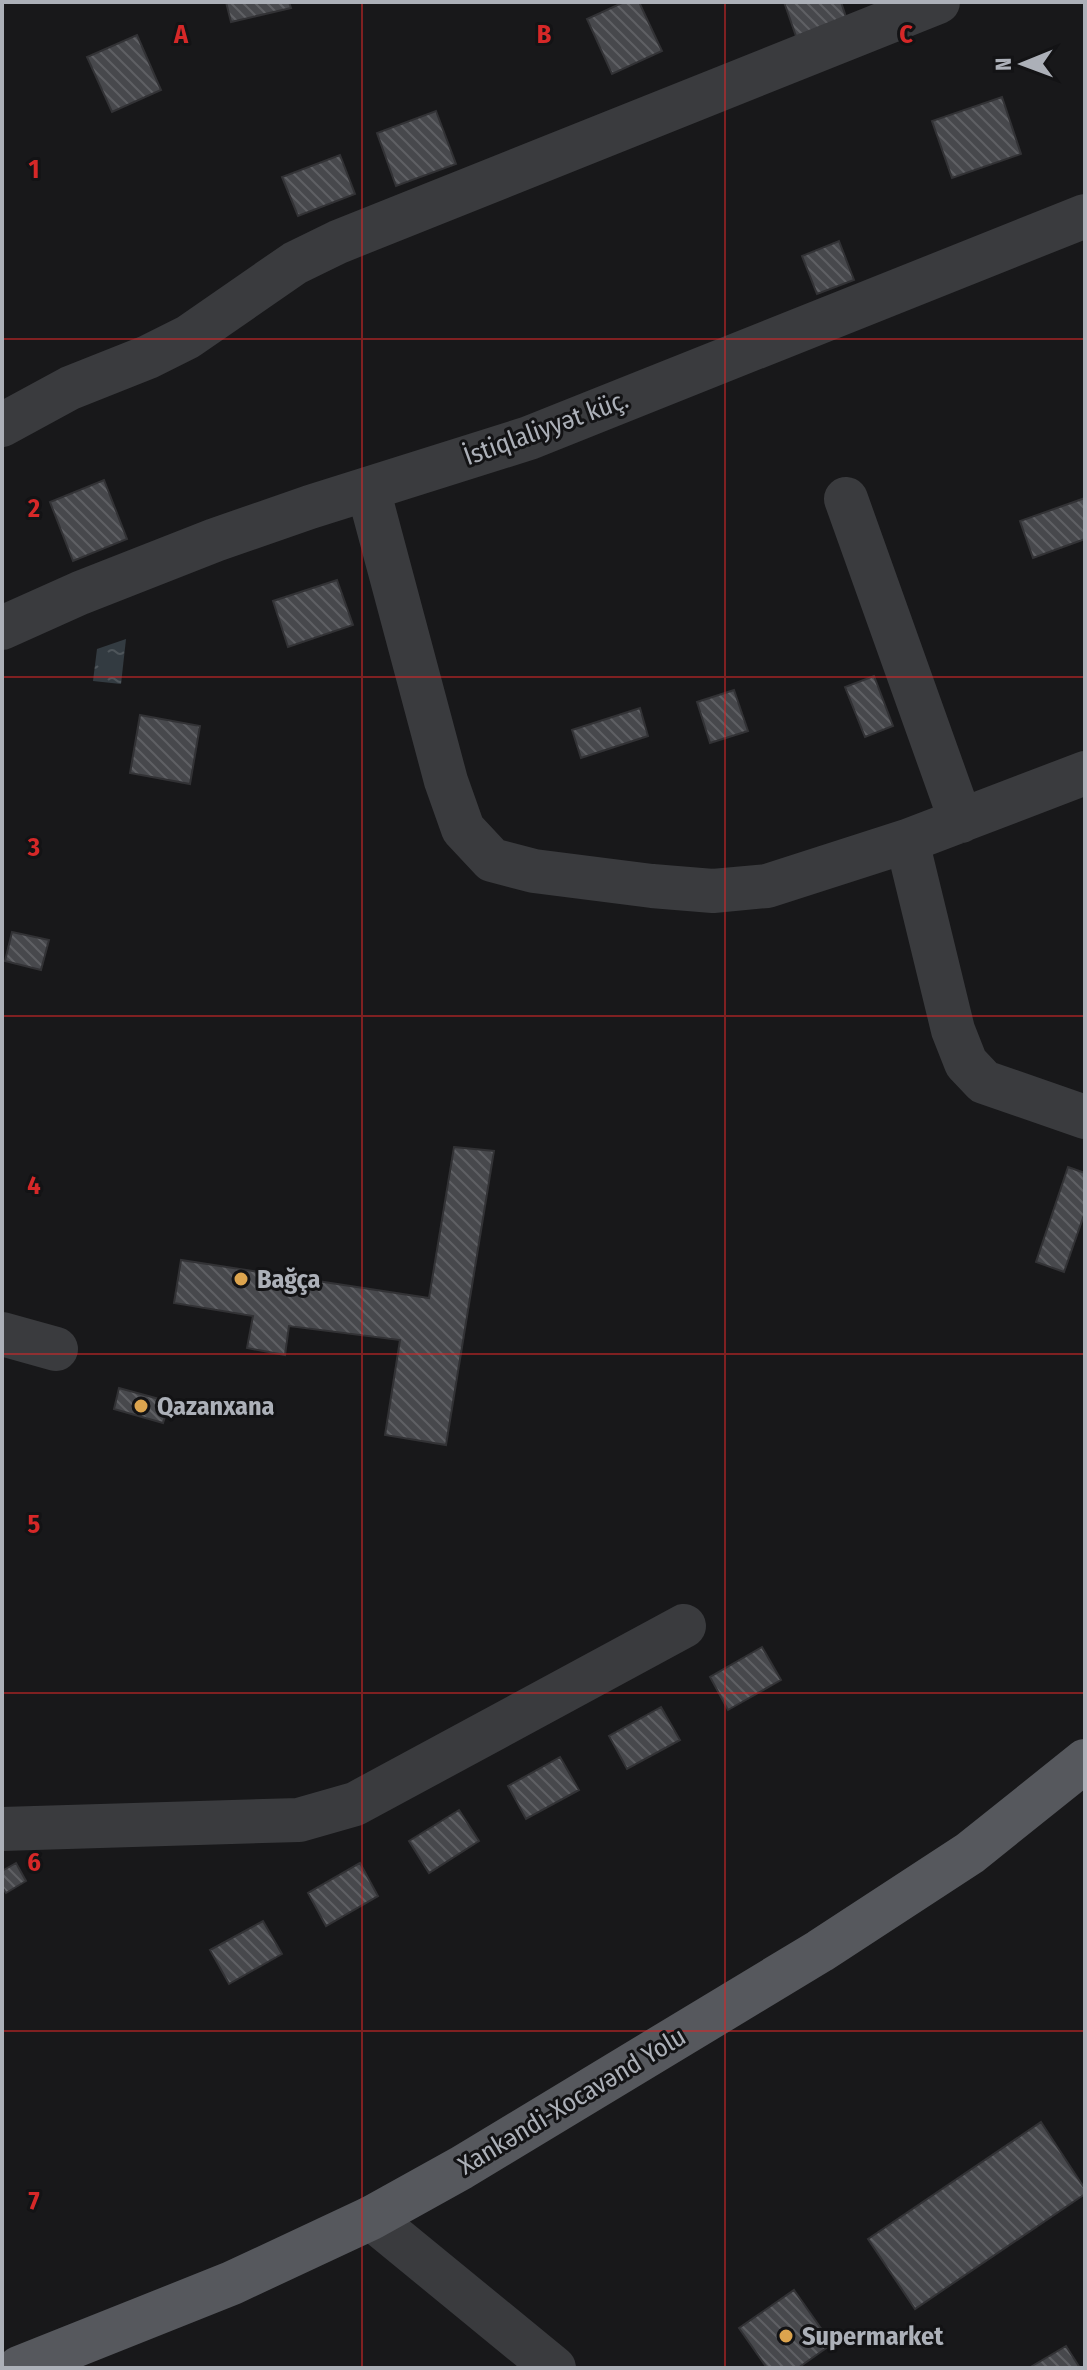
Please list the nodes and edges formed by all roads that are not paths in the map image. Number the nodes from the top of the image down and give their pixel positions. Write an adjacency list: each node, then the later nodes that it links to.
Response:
1 (938, 2): 3 (street)
2 (1085, 216): 4 (street, İstiqlaliyyət küç.)
3 (2, 425)
4 (368, 489): 6 (street, İstiqlaliyyət küç.); 9 (street)
5 (846, 499): 8 (street)
6 (2, 628)
7 (1085, 773): 8 (street)
8 (961, 821): 9 (street)
9 (907, 841): 10 (street)
10 (1085, 1117)
11 (2, 1334): 12 (street)
12 (56, 1349)
13 (684, 1626): 15 (street)
14 (1085, 1761): 16 (main road, Xankəndi-Xocavənd Yolu)
15 (2, 1829)
16 (371, 2218): 17 (main road, Xankəndi-Xocavənd Yolu); 18 (street)
17 (19, 2368)
18 (554, 2368)

